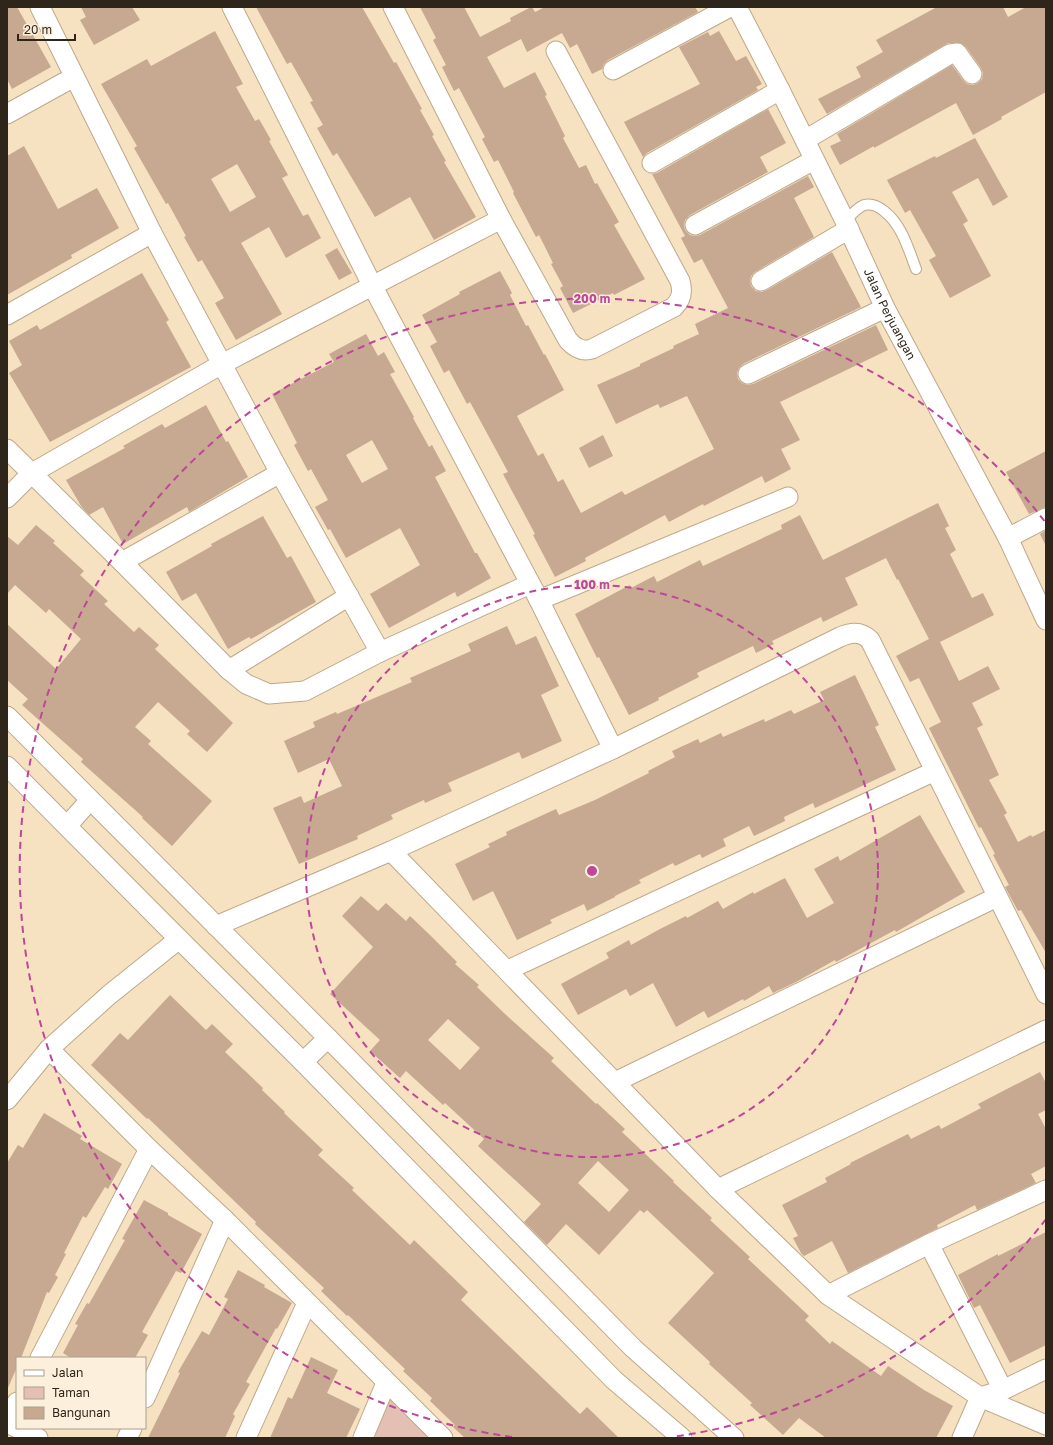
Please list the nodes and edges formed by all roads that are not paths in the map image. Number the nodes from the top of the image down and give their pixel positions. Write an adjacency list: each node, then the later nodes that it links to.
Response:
1 (40, 7): 9 (street)
2 (232, 7): 21 (street)
3 (393, 7): 15 (street)
4 (730, 7): 7 (street)
5 (737, 7): 10 (street, Jalan Perjuangan)
6 (556, 51): 15 (street)
7 (612, 70)
8 (972, 74): 12 (street)
9 (74, 77): 11 (street); 18 (street)
10 (780, 90): 12 (street, Jalan Perjuangan); 14 (street)
11 (7, 114)
12 (805, 140): 13 (street, Jalan Perjuangan)
13 (814, 160): 16 (street); 17 (street, Jalan Perjuangan)
14 (652, 162)
15 (501, 219): 21 (street)
16 (695, 225)
17 (847, 225): 19 (lane); 20 (street); 22 (street, Jalan Perjuangan)
18 (152, 233): 23 (street); 24 (street)
19 (916, 269)
20 (760, 281)
21 (373, 287): 24 (street); 34 (street)
22 (885, 308): 25 (street); 32 (street, Jalan Perjuangan)
23 (7, 315)
24 (222, 364): 27 (street); 28 (street)
25 (748, 374)
26 (7, 449): 27 (street)
27 (32, 473): 30 (street); 33 (street)
28 (280, 473): 33 (street); 35 (street)
29 (788, 497): 34 (street)
30 (7, 498)
31 (1046, 518): 32 (street)
32 (1008, 538): 36 (street, Jalan Perjuangan)
33 (122, 562): 38 (street)
34 (534, 592): 37 (street); 40 (street)
35 (349, 596): 37 (street); 38 (street)
36 (1046, 620)
37 (380, 652): 38 (street)
38 (229, 670)
39 (7, 716): 43 (street)
40 (613, 749): 42 (street); 45 (street)
41 (7, 766): 44 (street)
42 (935, 771): 46 (street); 49 (street)
43 (90, 800): 44 (street); 47 (street)
44 (68, 826): 48 (street)
45 (391, 851): 47 (street); 49 (street)
46 (997, 897): 50 (street); 55 (street)
47 (216, 926): 52 (street)
48 (179, 939): 53 (street); 54 (street)
49 (508, 970): 55 (street)
50 (1046, 994)
51 (1046, 1030): 58 (street)
52 (328, 1038): 54 (street); 82 (street)
53 (49, 1049): 56 (street); 57 (street)
54 (303, 1062): 81 (street)
55 (615, 1082): 58 (street)
56 (7, 1100)
57 (149, 1149): 60 (street); 64 (street)
58 (718, 1189): 62 (street)
59 (1046, 1190): 61 (street)
60 (225, 1220): 63 (street); 68 (street)
61 (929, 1244): 62 (street); 67 (street)
62 (828, 1295): 69 (street)
63 (307, 1303): 66 (street); 78 (street)
64 (41, 1357)
65 (1046, 1369): 67 (street)
66 (386, 1383): 79 (street); 80 (street)
67 (1003, 1390): 69 (street)
68 (146, 1396)
69 (980, 1398): 72 (street); 83 (street)
70 (16, 1404): 71 (street)
71 (7, 1422): 73 (street)
72 (1046, 1425)
73 (16, 1427)
74 (21, 1429): 76 (street)
75 (132, 1429): 77 (street)
76 (38, 1438)
77 (127, 1438)
78 (246, 1438)
79 (363, 1438)
80 (443, 1438)
81 (682, 1438)
82 (734, 1438)
83 (962, 1438)

